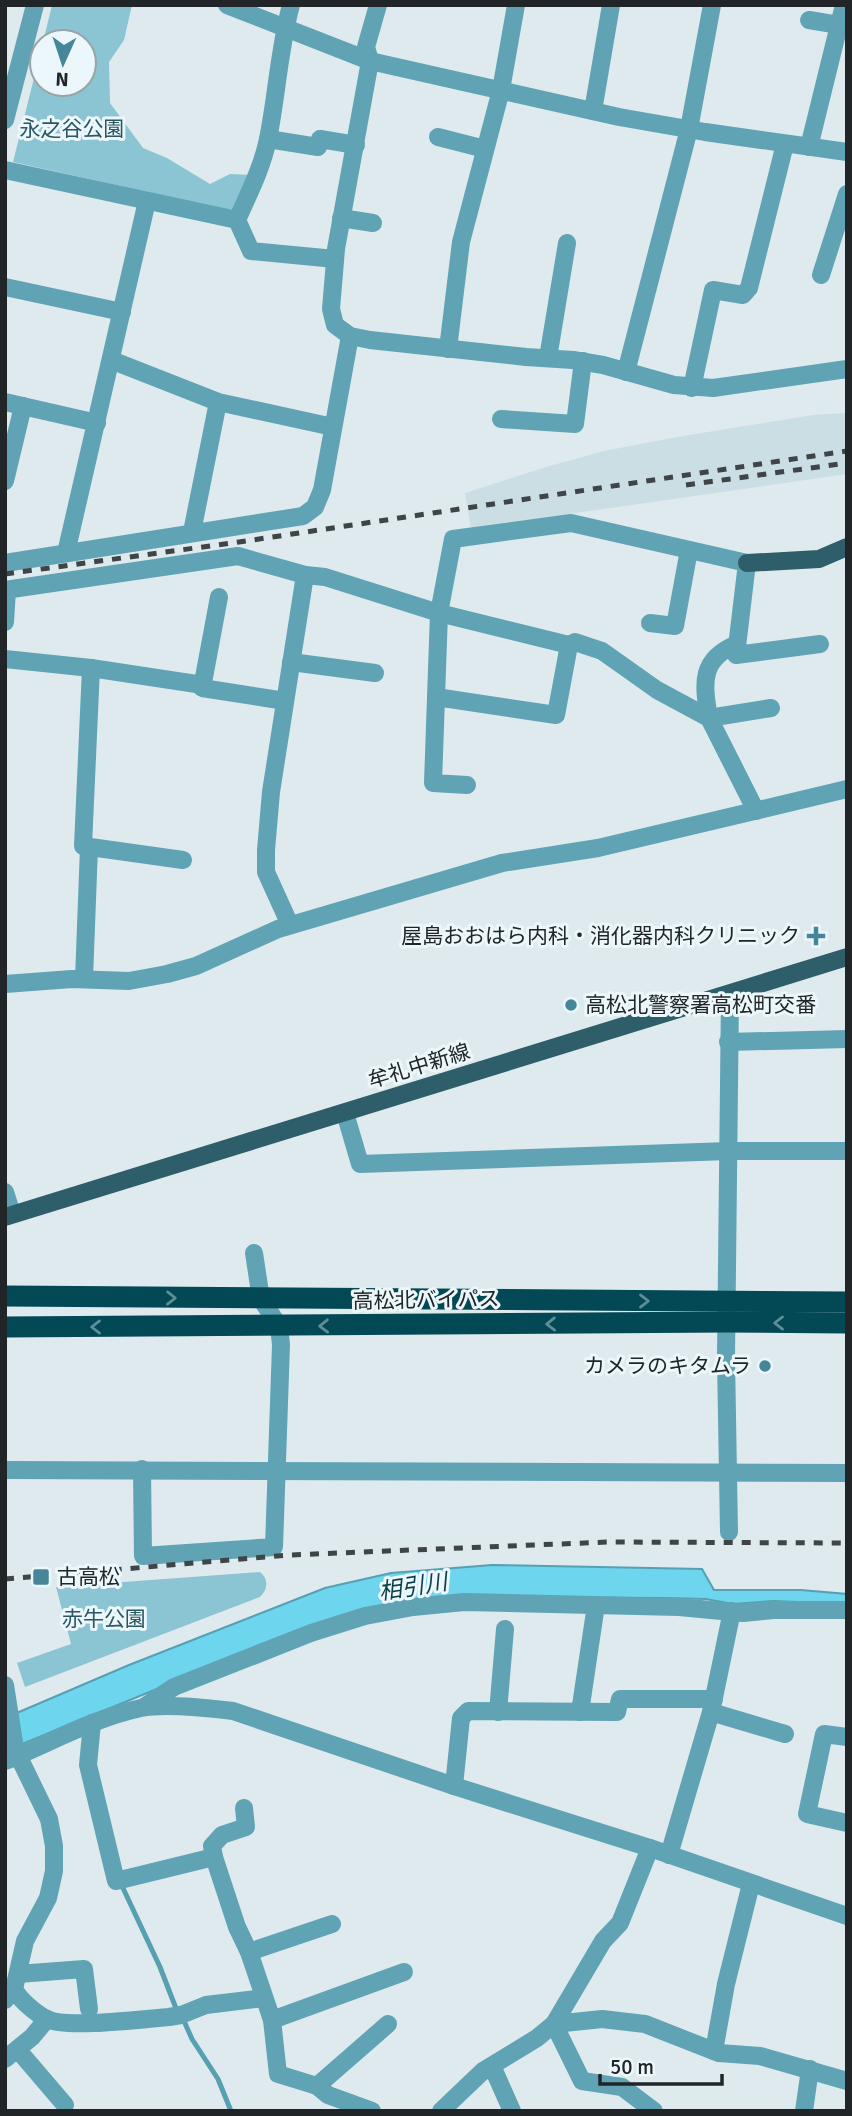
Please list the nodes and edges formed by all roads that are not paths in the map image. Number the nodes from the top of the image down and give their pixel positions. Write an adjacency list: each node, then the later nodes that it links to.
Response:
1 (35, 5): 13 (street)
2 (227, 5): 11 (street)
3 (291, 5): 11 (street)
4 (378, 5): 12 (street)
5 (516, 5): 14 (street)
6 (611, 5): 15 (street)
7 (712, 5): 17 (street)
8 (844, 5): 10 (street)
9 (809, 20): 10 (street)
10 (839, 25): 22 (street)
11 (285, 28): 12 (street); 19 (street)
12 (370, 61): 14 (street); 21 (street)
13 (13, 62): 16 (street)
14 (501, 90): 15 (street); 23 (street)
15 (593, 111): 17 (street)
16 (5, 120)
17 (689, 129): 20 (street); 42 (street)
18 (438, 137): 23 (street)
19 (268, 139): 21 (street); 29 (street)
20 (785, 144): 22 (street); 43 (street)
21 (356, 145): 28 (street)
22 (809, 147): 24 (street)
23 (485, 149): 37 (street)
24 (847, 152)
25 (5, 170): 27 (street)
26 (847, 194): 33 (street)
27 (147, 201): 29 (street); 35 (street)
28 (341, 218): 30 (street); 32 (street)
29 (237, 220): 32 (street)
30 (373, 223)
31 (567, 243): 38 (street)
32 (335, 258): 36 (street)
33 (821, 275)
34 (5, 288): 35 (street)
35 (122, 312): 39 (street)
36 (350, 336): 37 (street); 49 (street)
37 (448, 349): 38 (street)
38 (548, 358): 40 (street)
39 (111, 360): 45 (street); 48 (street)
40 (583, 361): 42 (street); 47 (street)
41 (847, 369): 43 (street)
42 (626, 372): 43 (street)
43 (692, 388)
44 (5, 402): 46 (street)
45 (218, 402): 49 (street); 51 (street)
46 (23, 406): 48 (street); 50 (street)
47 (501, 419)
48 (97, 423): 54 (street)
49 (333, 427): 51 (street)
50 (5, 481)
51 (192, 533): 54 (street)
52 (847, 547): 56 (main road)
53 (689, 550): 56 (street); 60 (street); 62 (street)
54 (66, 554): 55 (street)
55 (5, 563)
56 (747, 563): 63 (street)
57 (305, 575): 58 (street); 60 (street); 67 (street)
58 (6, 590): 61 (street)
59 (219, 597): 70 (street)
60 (439, 613): 65 (street); 71 (street)
61 (5, 622)
62 (650, 623)
63 (737, 644): 64 (street); 74 (street)
64 (820, 644)
65 (569, 645): 71 (street); 74 (street)
66 (5, 659): 68 (street)
67 (291, 662): 69 (street); 72 (street)
68 (91, 668): 70 (street); 78 (street)
69 (375, 673)
70 (202, 685): 72 (street)
71 (436, 697): 75 (street)
72 (285, 701): 80 (street)
73 (771, 708): 74 (street)
74 (709, 718): 77 (street)
75 (467, 785)
76 (847, 789): 77 (street)
77 (756, 811): 80 (street)
78 (89, 847): 79 (street); 82 (street)
79 (183, 860)
80 (290, 925): 82 (street)
81 (847, 957): 84 (main road, 牟礼中新線)
82 (85, 979): 83 (street)
83 (5, 984)
84 (730, 994): 86 (street); 87 (main road, 牟礼中新線)
85 (847, 1039): 86 (street)
86 (729, 1042): 88 (street)
87 (345, 1113): 88 (street); 91 (main road, 牟礼中新線)
88 (728, 1151): 89 (street); 96 (street)
89 (847, 1151)
90 (5, 1192): 91 (street)
91 (8, 1216)
92 (254, 1253): 94 (street)
93 (5, 1296): 94 (highway, 高松北バイパス, one-way to 94)
94 (261, 1299): 96 (highway, 高松北バイパス, one-way to 96); 98 (street)
95 (847, 1302): 96 (highway, 高松北バイパス)
96 (728, 1311): 97 (highway, 高松北バイパス, one-way to 96); 98 (highway, 高松北バイパス, one-way to 98); 103 (street)
97 (847, 1323)
98 (279, 1326): 99 (highway, 高松北バイパス, one-way to 99); 102 (street)
99 (5, 1327)
100 (5, 1469): 101 (street)
101 (142, 1469): 102 (street); 102 (street)
102 (275, 1470): 103 (street)
103 (728, 1473): 104 (street); 105 (street)
104 (847, 1473)
105 (729, 1532)
106 (596, 1605): 108 (street); 112 (street); 115 (street)
107 (847, 1610): 108 (street)
108 (732, 1611): 111 (street)
109 (505, 1629): 114 (street)
110 (5, 1685): 113 (street)
111 (713, 1705): 115 (street); 117 (street); 124 (street)
112 (144, 1707): 116 (street); 120 (street)
113 (7, 1712): 119 (street)
114 (498, 1712): 115 (street); 120 (street)
115 (580, 1712)
116 (92, 1723): 119 (street); 125 (street)
117 (785, 1734)
118 (847, 1737): 122 (street)
119 (13, 1755): 131 (street)
120 (454, 1786): 123 (street)
121 (244, 1808): 125 (street)
122 (847, 1823)
123 (650, 1849): 124 (street); 137 (street)
124 (669, 1855): 126 (street)
125 (214, 1857): 129 (street)
126 (751, 1884): 127 (street); 138 (street)
127 (847, 1916)
128 (332, 1924): 129 (street)
129 (249, 1951): 132 (street)
130 (404, 1972): 135 (street)
131 (12, 1988): 133 (street); 134 (street)
132 (264, 1998): 134 (street); 135 (street)
133 (89, 2009)
134 (47, 2019): 139 (street)
135 (272, 2020): 143 (street)
136 (388, 2024): 143 (street)
137 (554, 2024): 138 (street); 140 (street); 148 (street)
138 (714, 2051): 141 (street)
139 (11, 2055): 144 (street)
140 (492, 2066): 146 (street); 147 (street)
141 (810, 2069): 142 (street); 149 (street)
142 (847, 2081)
143 (317, 2087): 145 (street)
144 (65, 2105)
145 (372, 2111)
146 (441, 2111)
147 (512, 2111)
148 (654, 2111)
149 (804, 2111)

